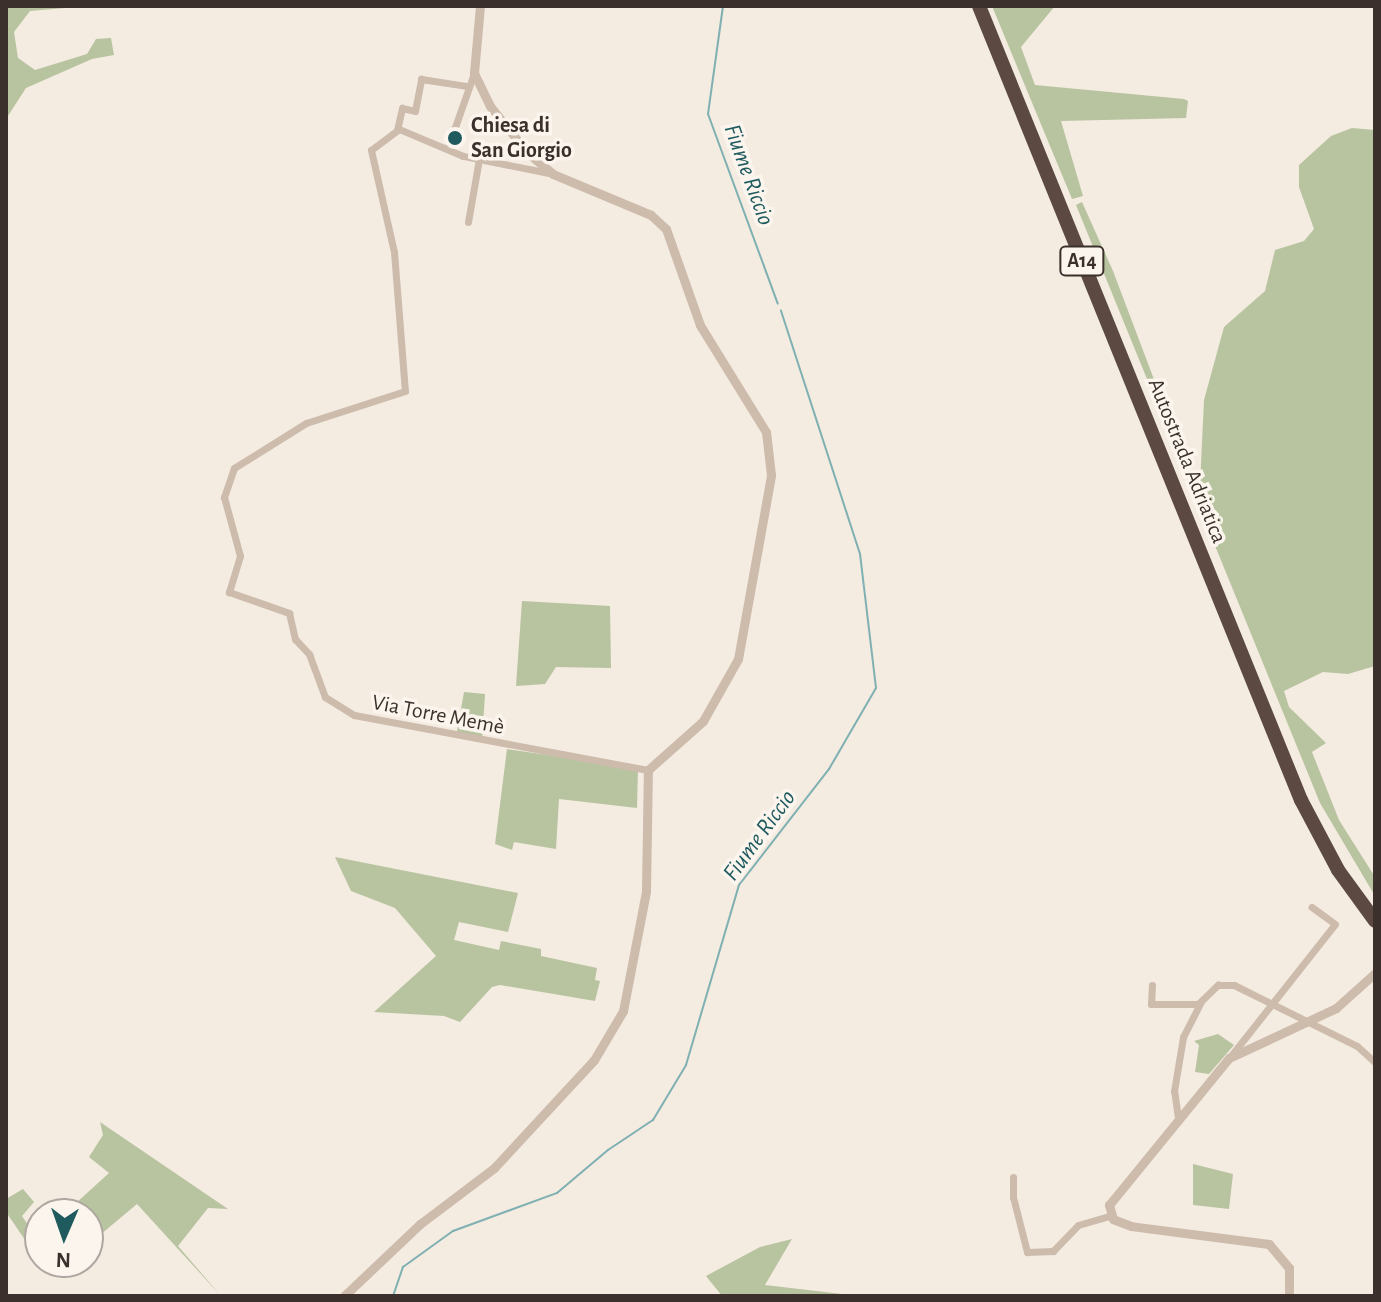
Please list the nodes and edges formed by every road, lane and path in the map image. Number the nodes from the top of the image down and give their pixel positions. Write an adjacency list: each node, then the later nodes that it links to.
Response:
1 (480, 6): 4 (street)
2 (979, 6): 11 (highway, Autostrada Adriatica / A14)
3 (988, 6): 11 (highway, Autostrada Adriatica / A14)
4 (474, 73): 5 (street); 9 (street)
5 (467, 86): 6 (street); 7 (street)
6 (397, 130): 7 (street); 13 (street, Via Torre Memè)
7 (448, 147): 8 (street)
8 (479, 159): 9 (street); 10 (street)
9 (553, 174): 13 (street)
10 (468, 222)
11 (1189, 513): 12 (highway, Autostrada Adriatica / A14)
12 (1280, 738): 15 (highway, Autostrada Adriatica / A14); 16 (highway, Autostrada Adriatica / A14)
13 (648, 770): 27 (street)
14 (1312, 907): 20 (street)
15 (1375, 907)
16 (1375, 921)
17 (1375, 973): 21 (street)
18 (1152, 985): 19 (street)
19 (1201, 1002): 20 (street); 24 (street)
20 (1273, 1003): 21 (street); 22 (street)
21 (1310, 1022): 22 (street); 23 (street)
22 (1229, 1058): 24 (street)
23 (1375, 1062)
24 (1178, 1118): 26 (street)
25 (1013, 1177): 26 (street)
26 (1110, 1216): 28 (street)
27 (344, 1296)
28 (1289, 1296)

